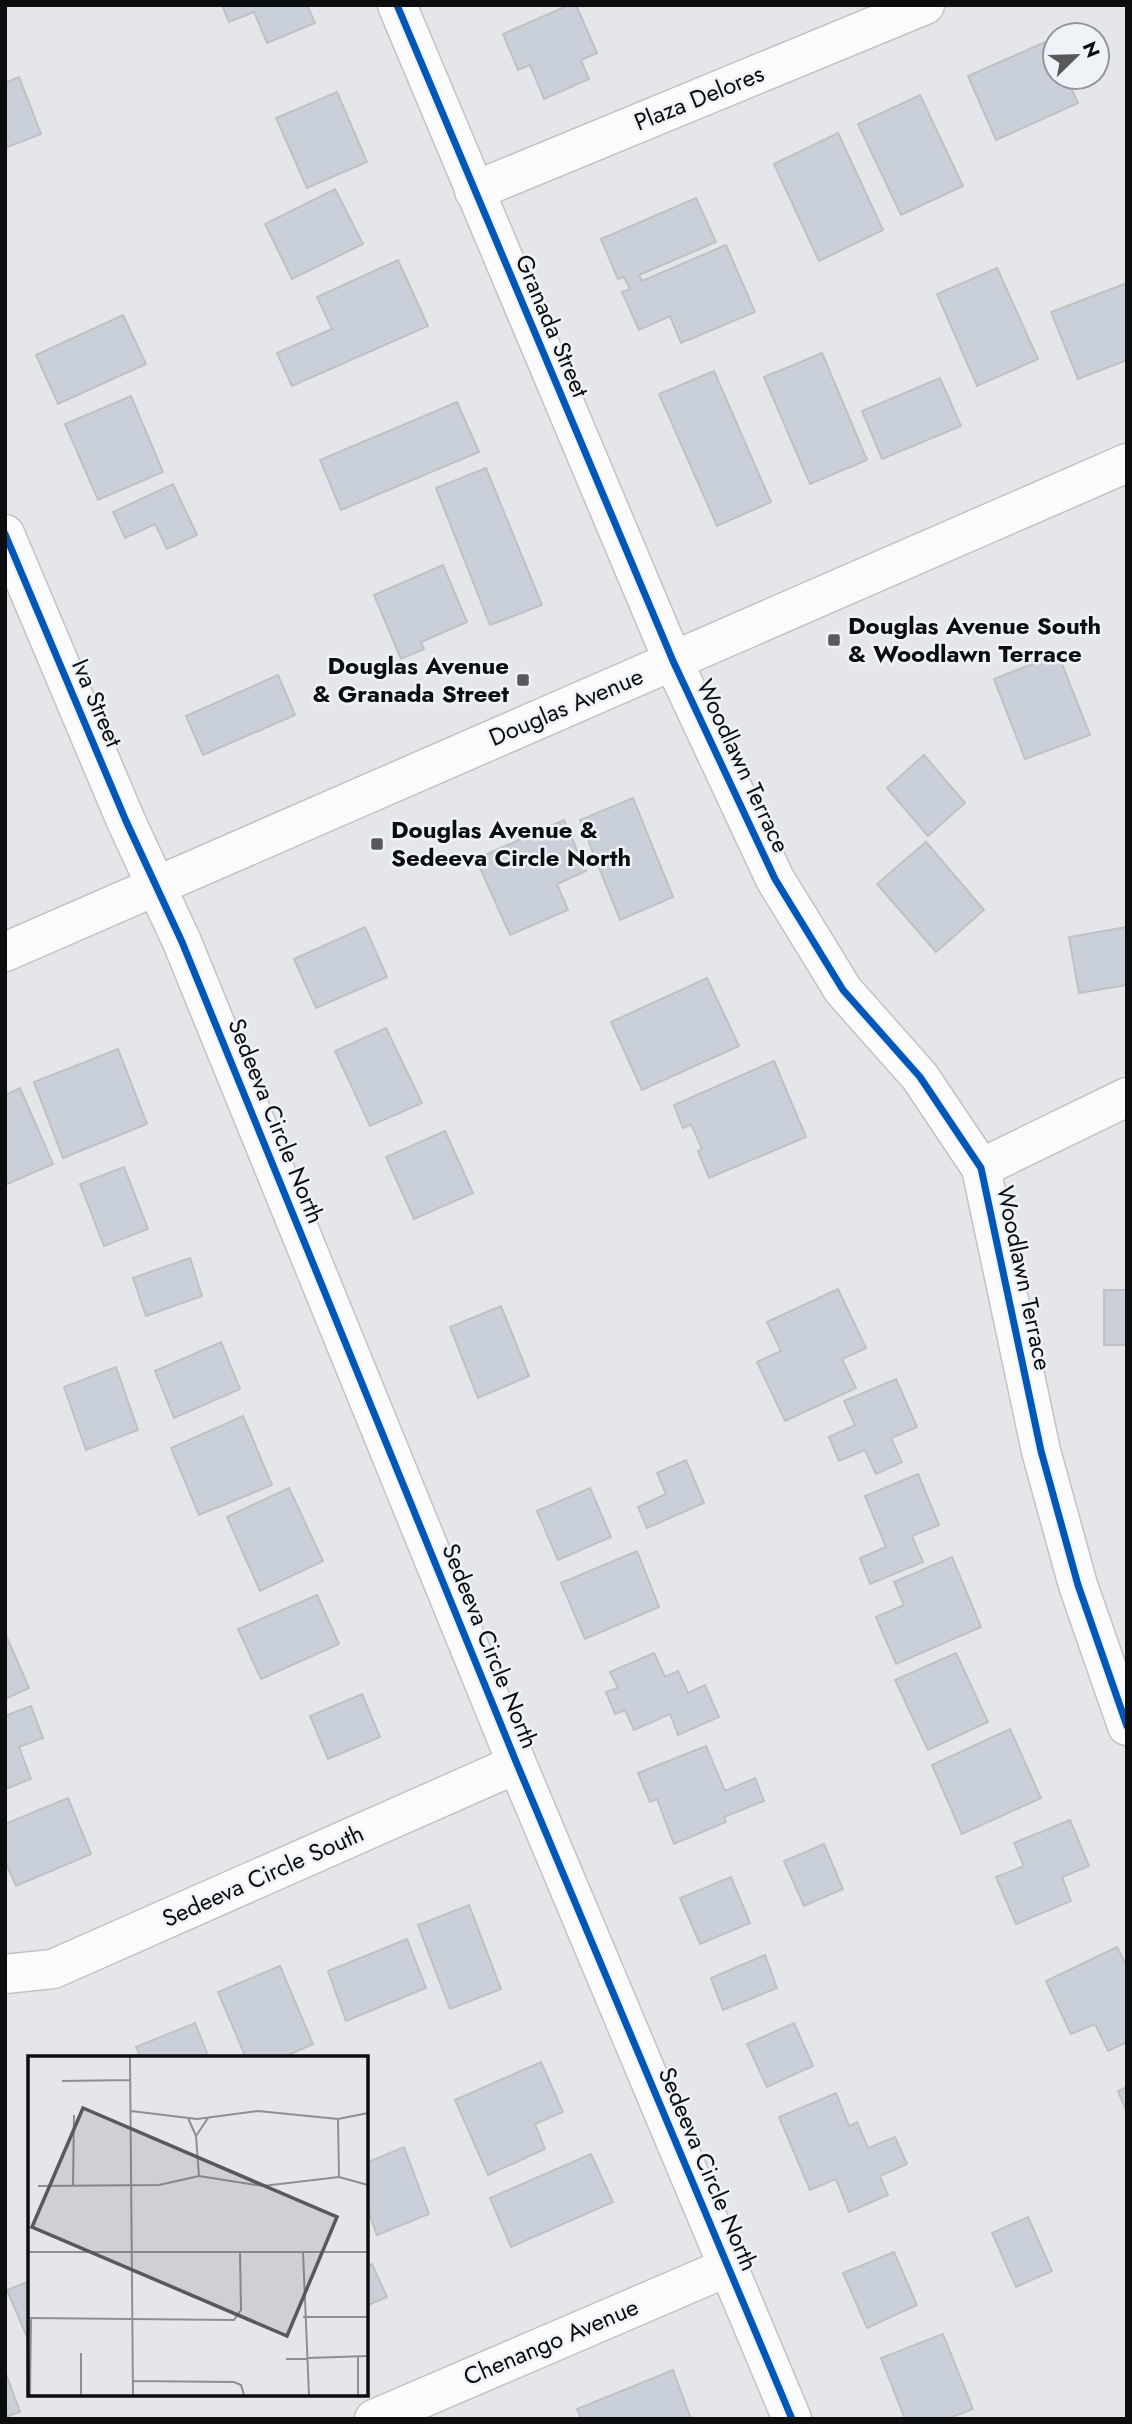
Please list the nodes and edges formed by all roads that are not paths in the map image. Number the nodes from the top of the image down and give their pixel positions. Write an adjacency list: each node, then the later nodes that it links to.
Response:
1 (397, 5): 3 (street, Granada Street)
2 (925, 5): 3 (street, Plaza Delores)
3 (474, 191): 6 (street, Granada Street)
4 (1127, 463): 6 (street, Douglas Avenue)
5 (5, 534): 7 (street, Iva Street)
6 (673, 661): 7 (street, Douglas Avenue); 10 (street, Woodlawn Terrace)
7 (156, 886): 8 (street, Douglas Avenue); 12 (street, Sedeeva Circle North)
8 (5, 952)
9 (1127, 1097): 10 (street)
10 (981, 1168): 11 (street, Woodlawn Terrace)
11 (1127, 1726)
12 (517, 1764): 13 (street, Sedeeva Circle South); 14 (street, Sedeeva Circle North)
13 (5, 1974)
14 (728, 2267): 15 (street, Chenango Avenue); 16 (street, Sedeeva Circle North)
15 (374, 2419)
16 (792, 2419)

